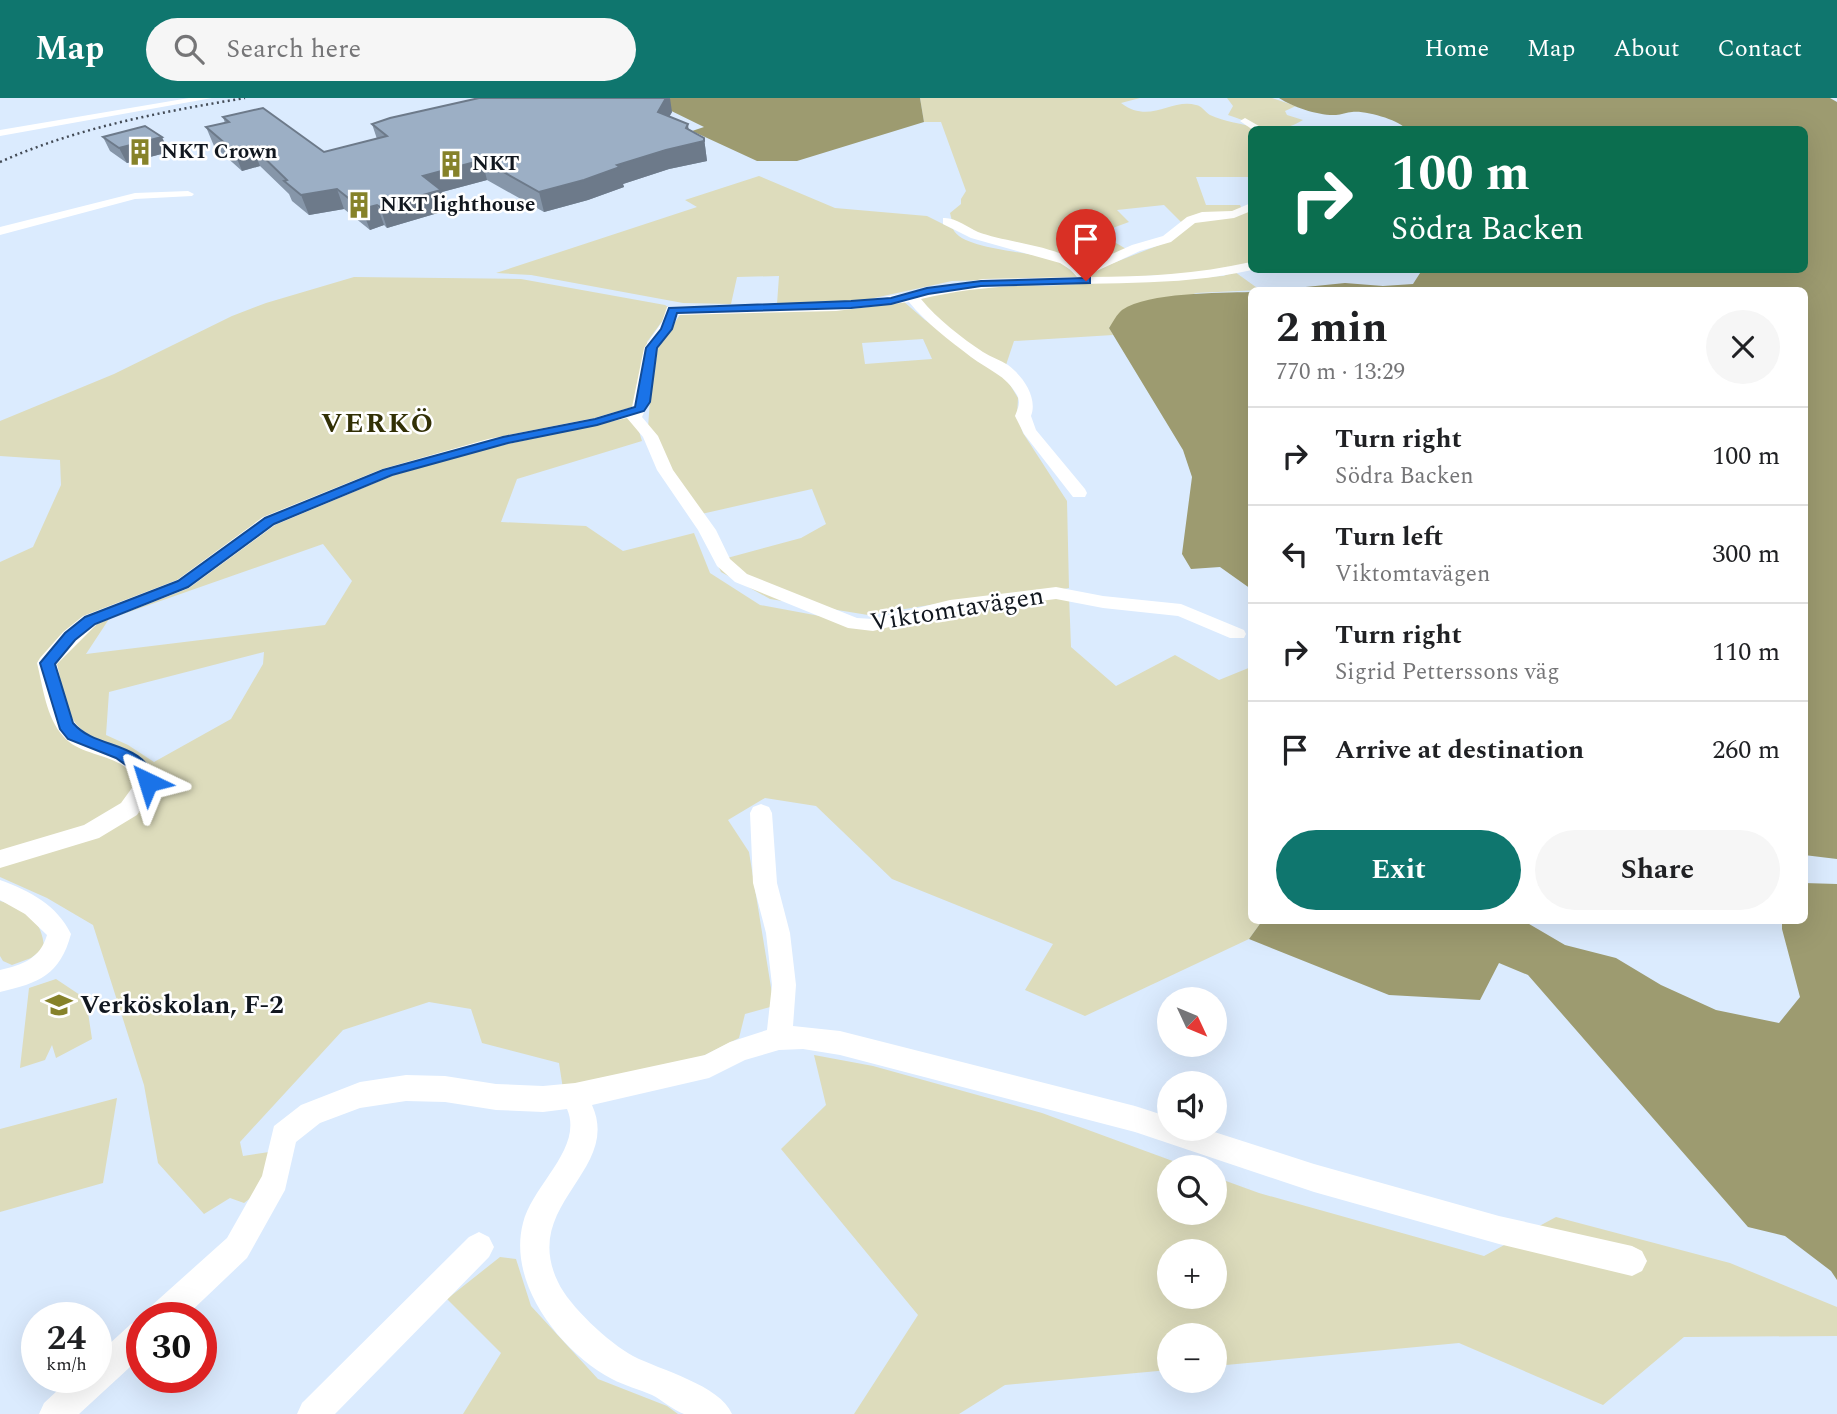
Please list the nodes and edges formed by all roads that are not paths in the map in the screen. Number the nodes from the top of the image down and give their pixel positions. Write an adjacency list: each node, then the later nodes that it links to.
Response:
1 (207, 98): 4 (street)
2 (1245, 121): 3 (street)
3 (1254, 126)
4 (0, 133)
5 (188, 194): 8 (street)
6 (1248, 208): 10 (street)
7 (947, 221): 10 (street)
8 (0, 231)
9 (1248, 267): 10 (street)
10 (1083, 277): 11 (street)
11 (912, 297): 12 (street); 13 (street)
12 (640, 409): 14 (street, Viktomtavägen); 16 (street)
13 (1079, 493)
14 (1237, 634)
15 (761, 813): 19 (street)
16 (0, 859)
17 (0, 890): 18 (street)
18 (0, 981)
19 (779, 1038): 20 (street); 22 (street)
20 (575, 1096): 23 (street); 29 (street)
21 (479, 1247): 28 (street)
22 (1632, 1261)
23 (178, 1302)
24 (126, 1350): 25 (street)
25 (112, 1362)
26 (78, 1393): 27 (street)
27 (55, 1414)
28 (313, 1414)
29 (716, 1414)

